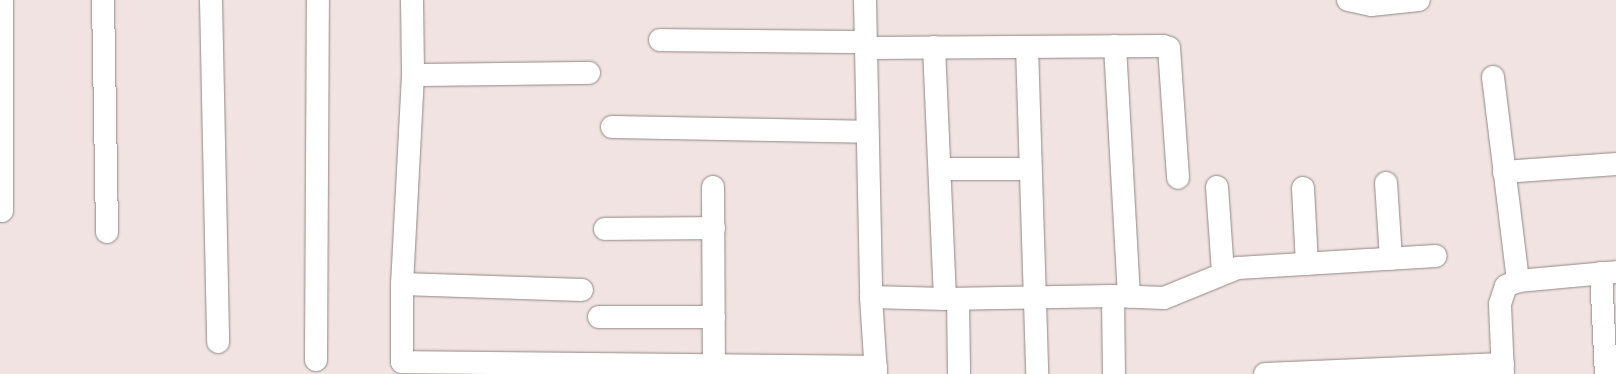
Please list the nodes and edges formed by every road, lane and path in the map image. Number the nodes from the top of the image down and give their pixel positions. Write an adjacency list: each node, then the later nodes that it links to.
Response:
1 (2, 0): 28 (street)
2 (103, 0): 31 (street)
3 (211, 0): 46 (street)
4 (318, 0): 47 (street)
5 (412, 0): 15 (street)
6 (865, 0): 10 (street)
7 (1348, 0): 8 (street)
8 (1419, 0)
9 (660, 40): 10 (street)
10 (866, 45): 12 (street); 18 (street)
11 (1115, 46): 13 (street); 23 (street); 40 (street)
12 (934, 47): 13 (street); 20 (street)
13 (1027, 47): 21 (street)
14 (589, 73): 15 (street)
15 (413, 75): 38 (street)
16 (1493, 77): 22 (street)
17 (612, 127): 18 (street)
18 (867, 132): 42 (street)
19 (1616, 164): 22 (street)
20 (941, 169): 21 (street); 43 (street)
21 (1030, 169): 41 (street)
22 (1504, 172): 37 (street)
23 (1178, 178)
24 (1386, 183): 33 (street)
25 (713, 187): 29 (street)
26 (1217, 187): 35 (street)
27 (1303, 188): 34 (street)
28 (2, 211)
29 (714, 228): 30 (street); 45 (street)
30 (605, 229)
31 (107, 232)
32 (1436, 256): 33 (street)
33 (1390, 259): 34 (street)
34 (1307, 264): 35 (street)
35 (1223, 273): 40 (street)
36 (1609, 273): 37 (street); 56 (street)
37 (1518, 281): 49 (street)
38 (402, 284): 39 (street); 48 (street)
39 (582, 290)
40 (1121, 296): 41 (street); 54 (street)
41 (1033, 297): 43 (street); 53 (street)
42 (871, 298): 43 (street); 50 (street)
43 (952, 299): 52 (street)
44 (599, 317): 45 (street)
45 (714, 317): 48 (street)
46 (218, 342)
47 (316, 360)
48 (714, 366): 50 (street)
49 (1503, 369): 51 (street)
50 (876, 371)
51 (1381, 371): 55 (street)
52 (959, 374)
53 (1037, 374)
54 (1114, 374)
55 (1265, 374)
56 (1606, 374)

